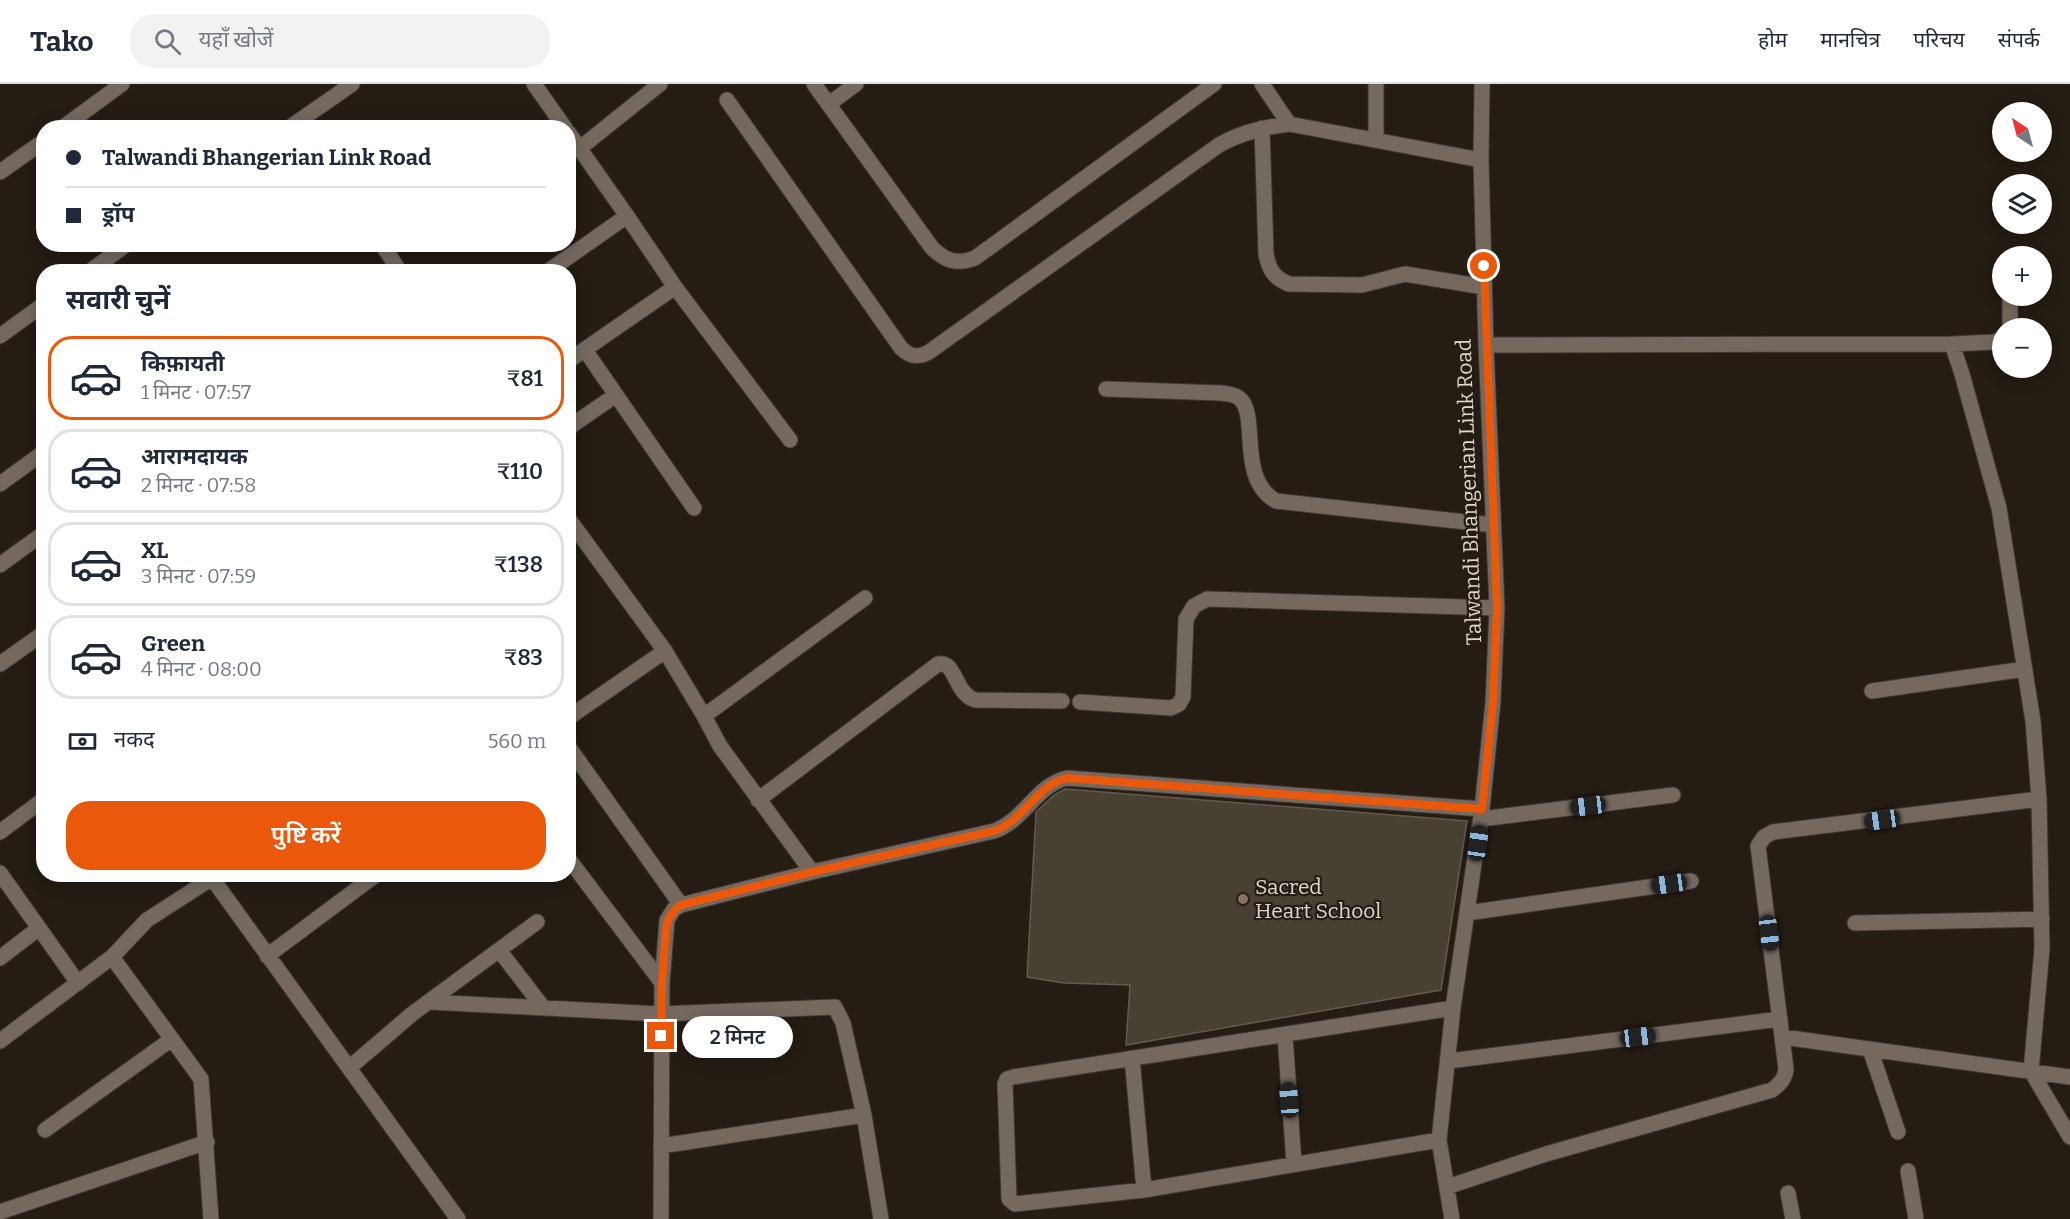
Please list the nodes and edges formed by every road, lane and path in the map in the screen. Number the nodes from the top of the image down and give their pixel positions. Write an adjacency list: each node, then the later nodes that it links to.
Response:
1 (122, 84): 13 (street)
2 (352, 84): 14 (street)
3 (534, 84): 15 (street)
4 (660, 84): 21 (street)
5 (814, 84): 12 (street)
6 (856, 84): 12 (street)
7 (1214, 84): 12 (street)
8 (1262, 84): 16 (street)
9 (1376, 84): 18 (street)
10 (1482, 84): 22 (street, Talwandi Bhangerian Link Road)
11 (728, 100): 17 (street)
12 (829, 104)
13 (73, 120)
14 (304, 120)
15 (559, 120)
16 (1289, 124): 17 (street); 18 (street)
17 (1262, 128): 31 (street)
18 (1376, 140): 22 (street)
19 (576, 143): 21 (street)
20 (36, 147): 23 (street)
21 (580, 148): 24 (street)
22 (1481, 160): 31 (street, Talwandi Bhangerian Link Road)
23 (0, 172)
24 (627, 216): 27 (street); 30 (street)
25 (116, 252): 28 (street)
26 (576, 252): 29 (street)
27 (576, 252)
28 (100, 264)
29 (558, 264)
30 (675, 287): 37 (street); 42 (street)
31 (1484, 287): 36 (street, Talwandi Bhangerian Link Road)
32 (36, 310): 33 (street)
33 (0, 336)
34 (1992, 342): 35 (street)
35 (1952, 344): 36 (street); 55 (street)
36 (1486, 345): 46 (street, Talwandi Bhangerian Link Road)
37 (585, 350): 38 (street); 40 (street)
38 (576, 356)
39 (1106, 389): 46 (street)
40 (616, 395): 41 (street); 45 (street)
41 (576, 422)
42 (790, 440)
43 (36, 458): 44 (street)
44 (0, 484)
45 (693, 508)
46 (1493, 525): 51 (street, Talwandi Bhangerian Link Road)
47 (576, 529): 53 (street)
48 (36, 539): 49 (street)
49 (0, 565)
50 (865, 598): 60 (street)
51 (1497, 608): 58 (street); 66 (street, Talwandi Bhangerian Link Road)
52 (36, 639): 54 (street)
53 (665, 651): 59 (street); 60 (street)
54 (0, 664)
55 (2025, 669): 56 (street); 63 (street)
56 (1872, 691)
57 (1062, 701): 64 (street)
58 (1080, 702)
59 (576, 712)
60 (704, 716): 64 (street)
61 (576, 757): 75 (street)
62 (1673, 795): 66 (street)
63 (2039, 799): 77 (street); 91 (street)
64 (758, 800): 69 (street)
65 (36, 806): 67 (street)
66 (1482, 814): 69 (street); 76 (street, Talwandi Bhangerian Link Road)
67 (0, 832)
68 (576, 869): 86 (street)
69 (812, 872): 75 (street)
70 (0, 873): 80 (street)
71 (1691, 881): 76 (street)
72 (202, 882): 83 (street)
73 (215, 882): 82 (street)
74 (366, 882): 82 (street)
75 (681, 905): 86 (street)
76 (1467, 913): 89 (street, Talwandi Bhangerian Link Road)
77 (2042, 919): 79 (street); 100 (street)
78 (537, 922): 81 (street)
79 (1855, 923)
80 (39, 928): 84 (street); 85 (street)
81 (499, 950): 87 (street); 88 (street)
82 (267, 956): 99 (street)
83 (112, 957): 85 (street); 94 (street)
84 (0, 958)
85 (78, 983): 95 (street)
86 (662, 983): 90 (street)
87 (430, 1002): 88 (street); 99 (street)
88 (542, 1006): 90 (street)
89 (1453, 1008): 92 (street); 98 (street, Talwandi Bhangerian Link Road)
90 (660, 1014): 102 (street); 108 (street)
91 (1780, 1019): 93 (street); 98 (street)
92 (1285, 1035): 97 (street); 109 (street)
93 (1783, 1037): 96 (street); 111 (street)
94 (172, 1039): 103 (street); 107 (street)
95 (0, 1041)
96 (1870, 1049): 100 (street); 104 (street)
97 (1132, 1058): 112 (street); 112 (street)
98 (1449, 1061): 106 (street, Talwandi Bhangerian Link Road)
99 (349, 1068): 116 (street)
100 (2031, 1071): 101 (street); 105 (street)
101 (2070, 1077)
102 (864, 1115): 108 (street); 118 (street)
103 (45, 1130)
104 (1898, 1132)
105 (2070, 1137)
106 (1439, 1140): 109 (street); 111 (street, Talwandi Bhangerian Link Road)
107 (207, 1142): 114 (street); 115 (street)
108 (661, 1146): 117 (street)
109 (1294, 1164): 112 (street)
110 (1908, 1171): 121 (street)
111 (1447, 1187): 119 (street, Talwandi Bhangerian Link Road)
112 (1144, 1190)
113 (1788, 1193): 120 (street)
114 (0, 1212)
115 (211, 1219)
116 (458, 1219)
117 (661, 1219)
118 (881, 1219)
119 (1452, 1219)
120 (1792, 1219)
121 (1916, 1219)

